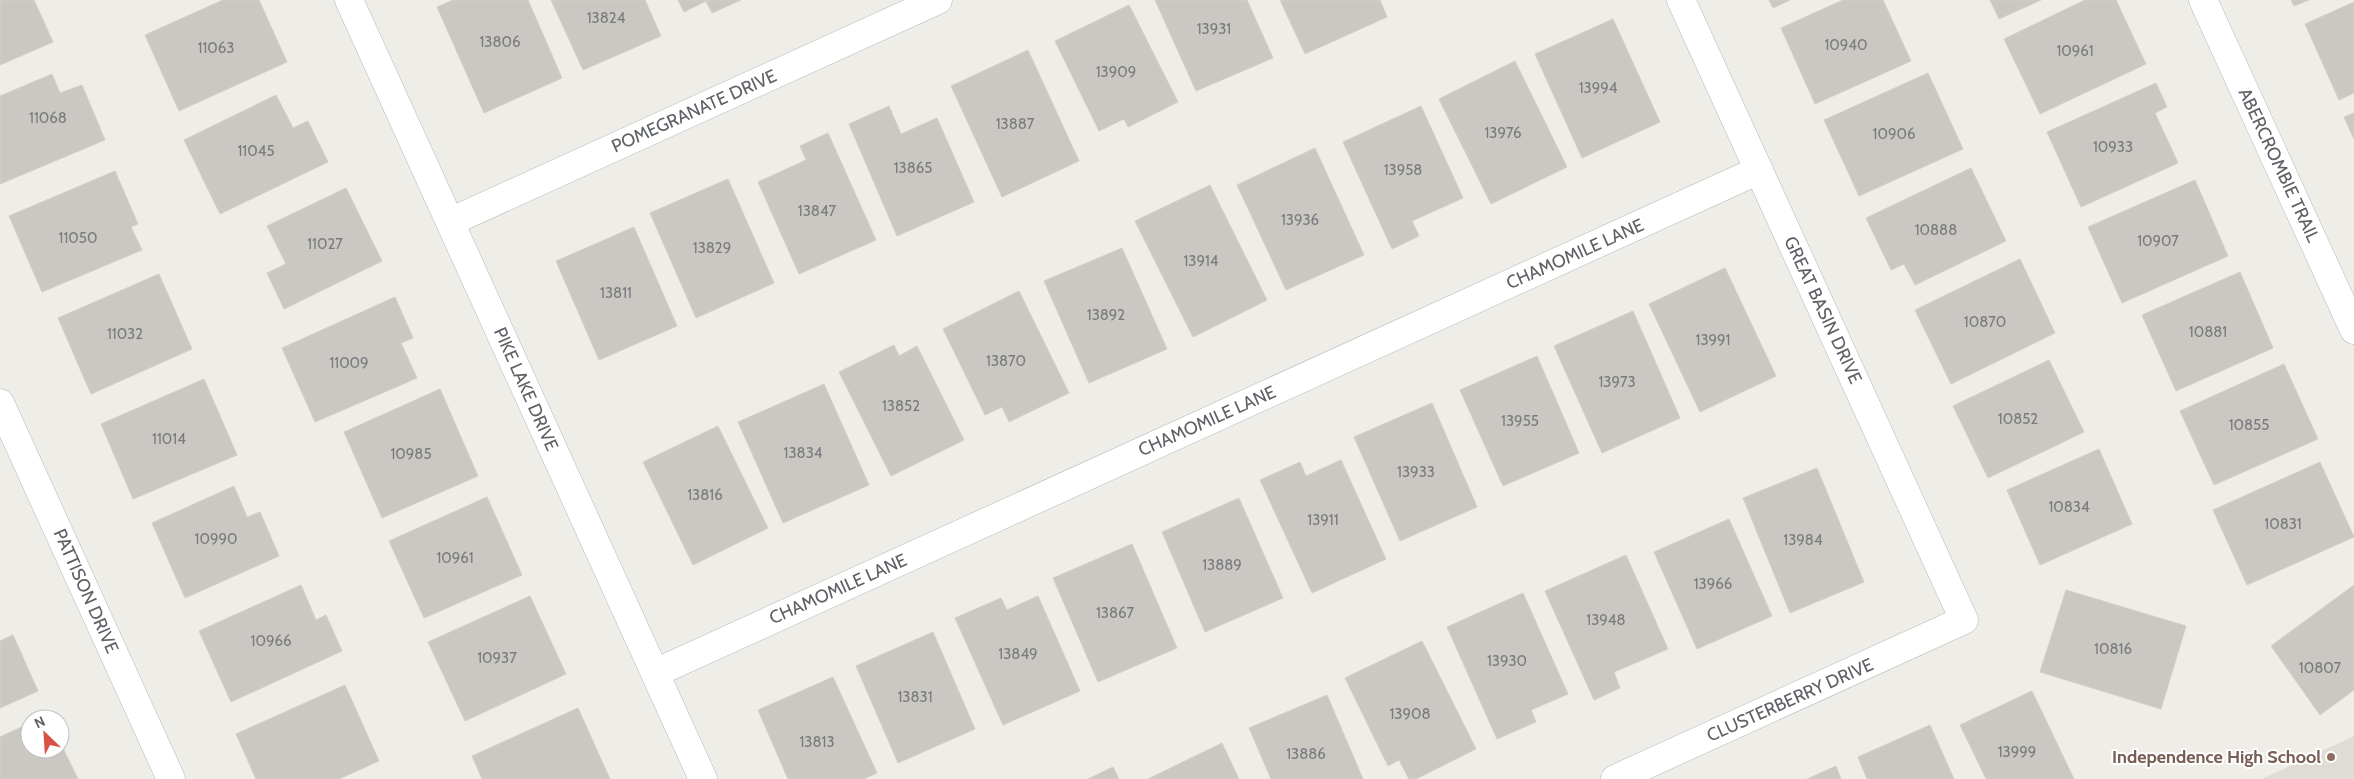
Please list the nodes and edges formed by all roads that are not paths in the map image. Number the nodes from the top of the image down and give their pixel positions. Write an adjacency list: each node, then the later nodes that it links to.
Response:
1 (349, 0): 6 (street, PIKE LAKE DRIVE)
2 (938, 0): 6 (street, POMEGRANATE DRIVE)
3 (1681, 0): 5 (street, GREAT BASIN DRIVE)
4 (2203, 0): 7 (street, ABERCROMBIE TRAIL)
5 (1759, 170): 9 (street, GREAT BASIN DRIVE); 10 (street, CHAMOMILE LANE)
6 (450, 222): 10 (street, PIKE LAKE DRIVE)
7 (2354, 330)
8 (0, 403): 11 (street, PATTISON DRIVE)
9 (1964, 620): 13 (street, CLUSTERBERRY DRIVE)
10 (655, 673): 12 (street, PIKE LAKE DRIVE)
11 (171, 779)
12 (703, 779)
13 (1615, 779)

